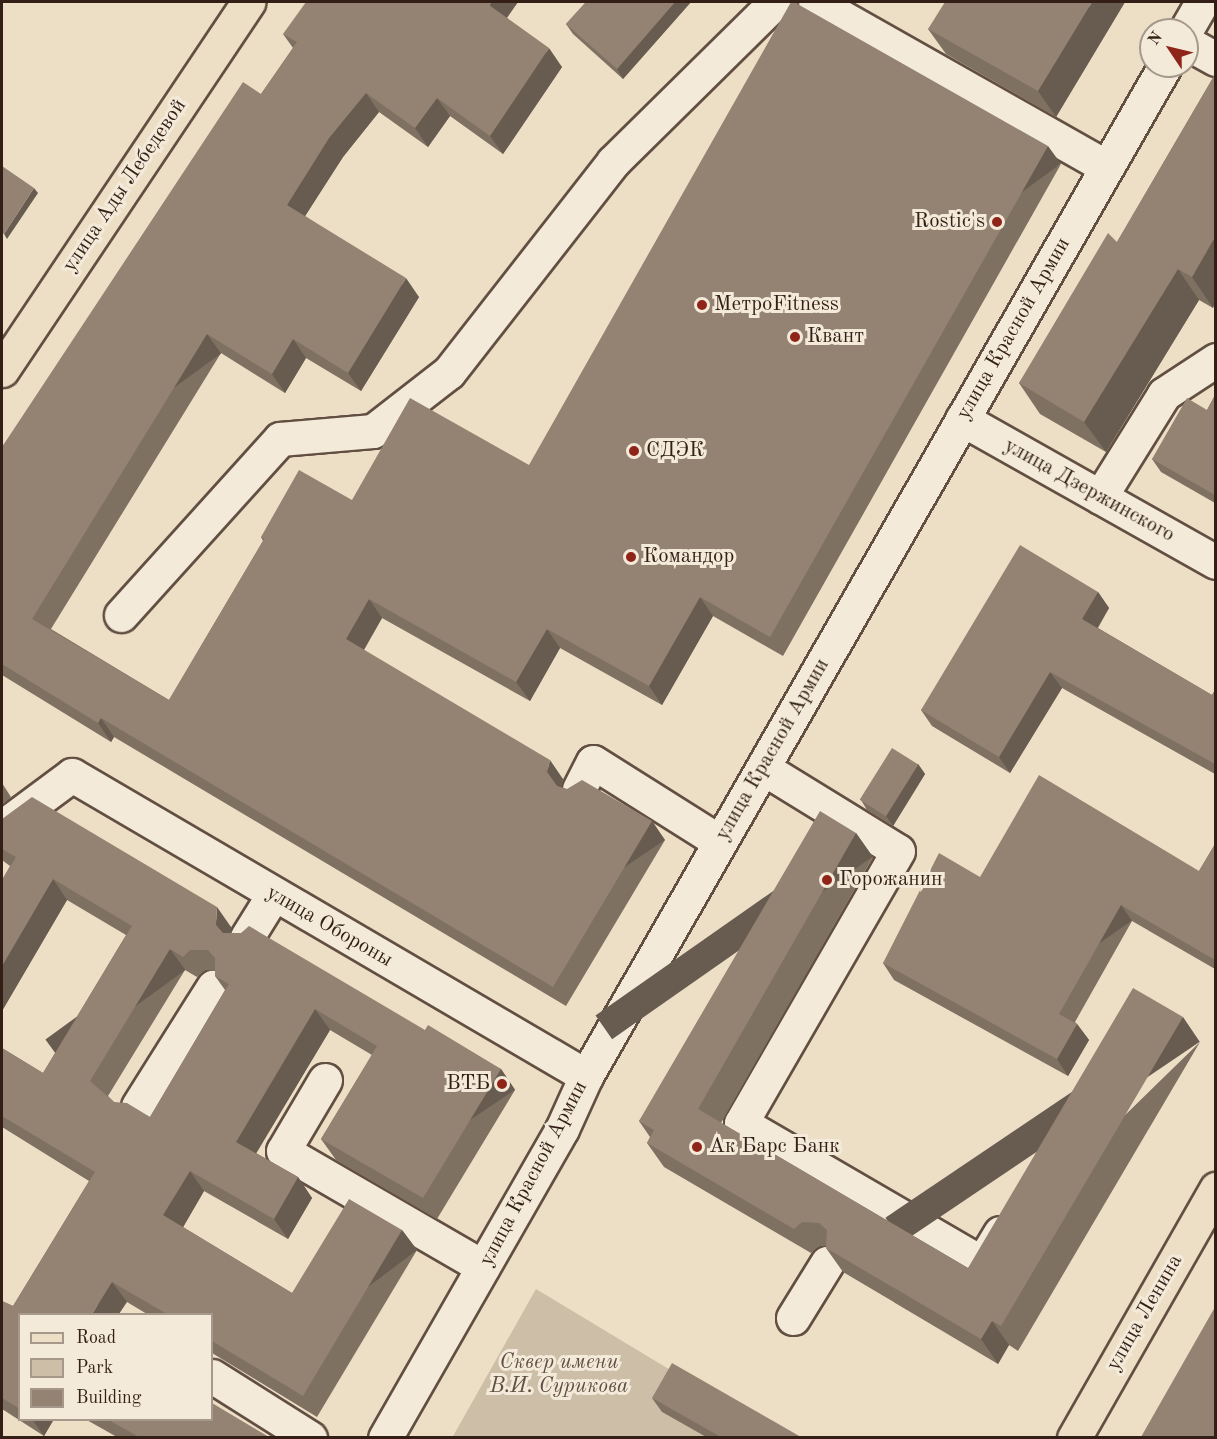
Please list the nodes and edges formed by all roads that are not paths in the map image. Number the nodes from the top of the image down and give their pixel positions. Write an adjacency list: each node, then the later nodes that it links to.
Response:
1 (248, 2): 11 (main road, улица Ады Лебедевой)
2 (775, 2): 15 (street)
3 (814, 2): 9 (street)
4 (1202, 2): 5 (street)
5 (1193, 18)
6 (1199, 50): 7 (street)
7 (1215, 59)
8 (1158, 78): 9 (street, улица Красной Армии)
9 (1107, 166): 12 (street, улица Красной Армии)
10 (1215, 360): 13 (street)
11 (2, 370)
12 (962, 419): 13 (street, улица Дзержинского); 16 (street, улица Красной Армии)
13 (1100, 497): 14 (street, улица Дзержинского)
14 (1215, 562)
15 (121, 615)
16 (763, 768): 19 (street, улица Красной Армии); 27 (street)
17 (579, 789): 19 (street)
18 (2, 827): 20 (street, улица Обороны)
19 (720, 843): 23 (street, улица Красной Армии)
20 (273, 895): 21 (street); 23 (street, улица Обороны)
21 (247, 937)
22 (213, 987): 25 (street)
23 (586, 1076): 29 (street, улица Красной Армии)
24 (325, 1080): 29 (street)
25 (138, 1106)
26 (1215, 1189): 34 (main road, улица Ленина)
27 (1018, 1202)
28 (826, 1263): 30 (street)
29 (483, 1267): 33 (street, улица Красной Армии)
30 (792, 1318)
31 (213, 1377): 32 (street)
32 (310, 1437)
33 (385, 1437)
34 (1074, 1437)

